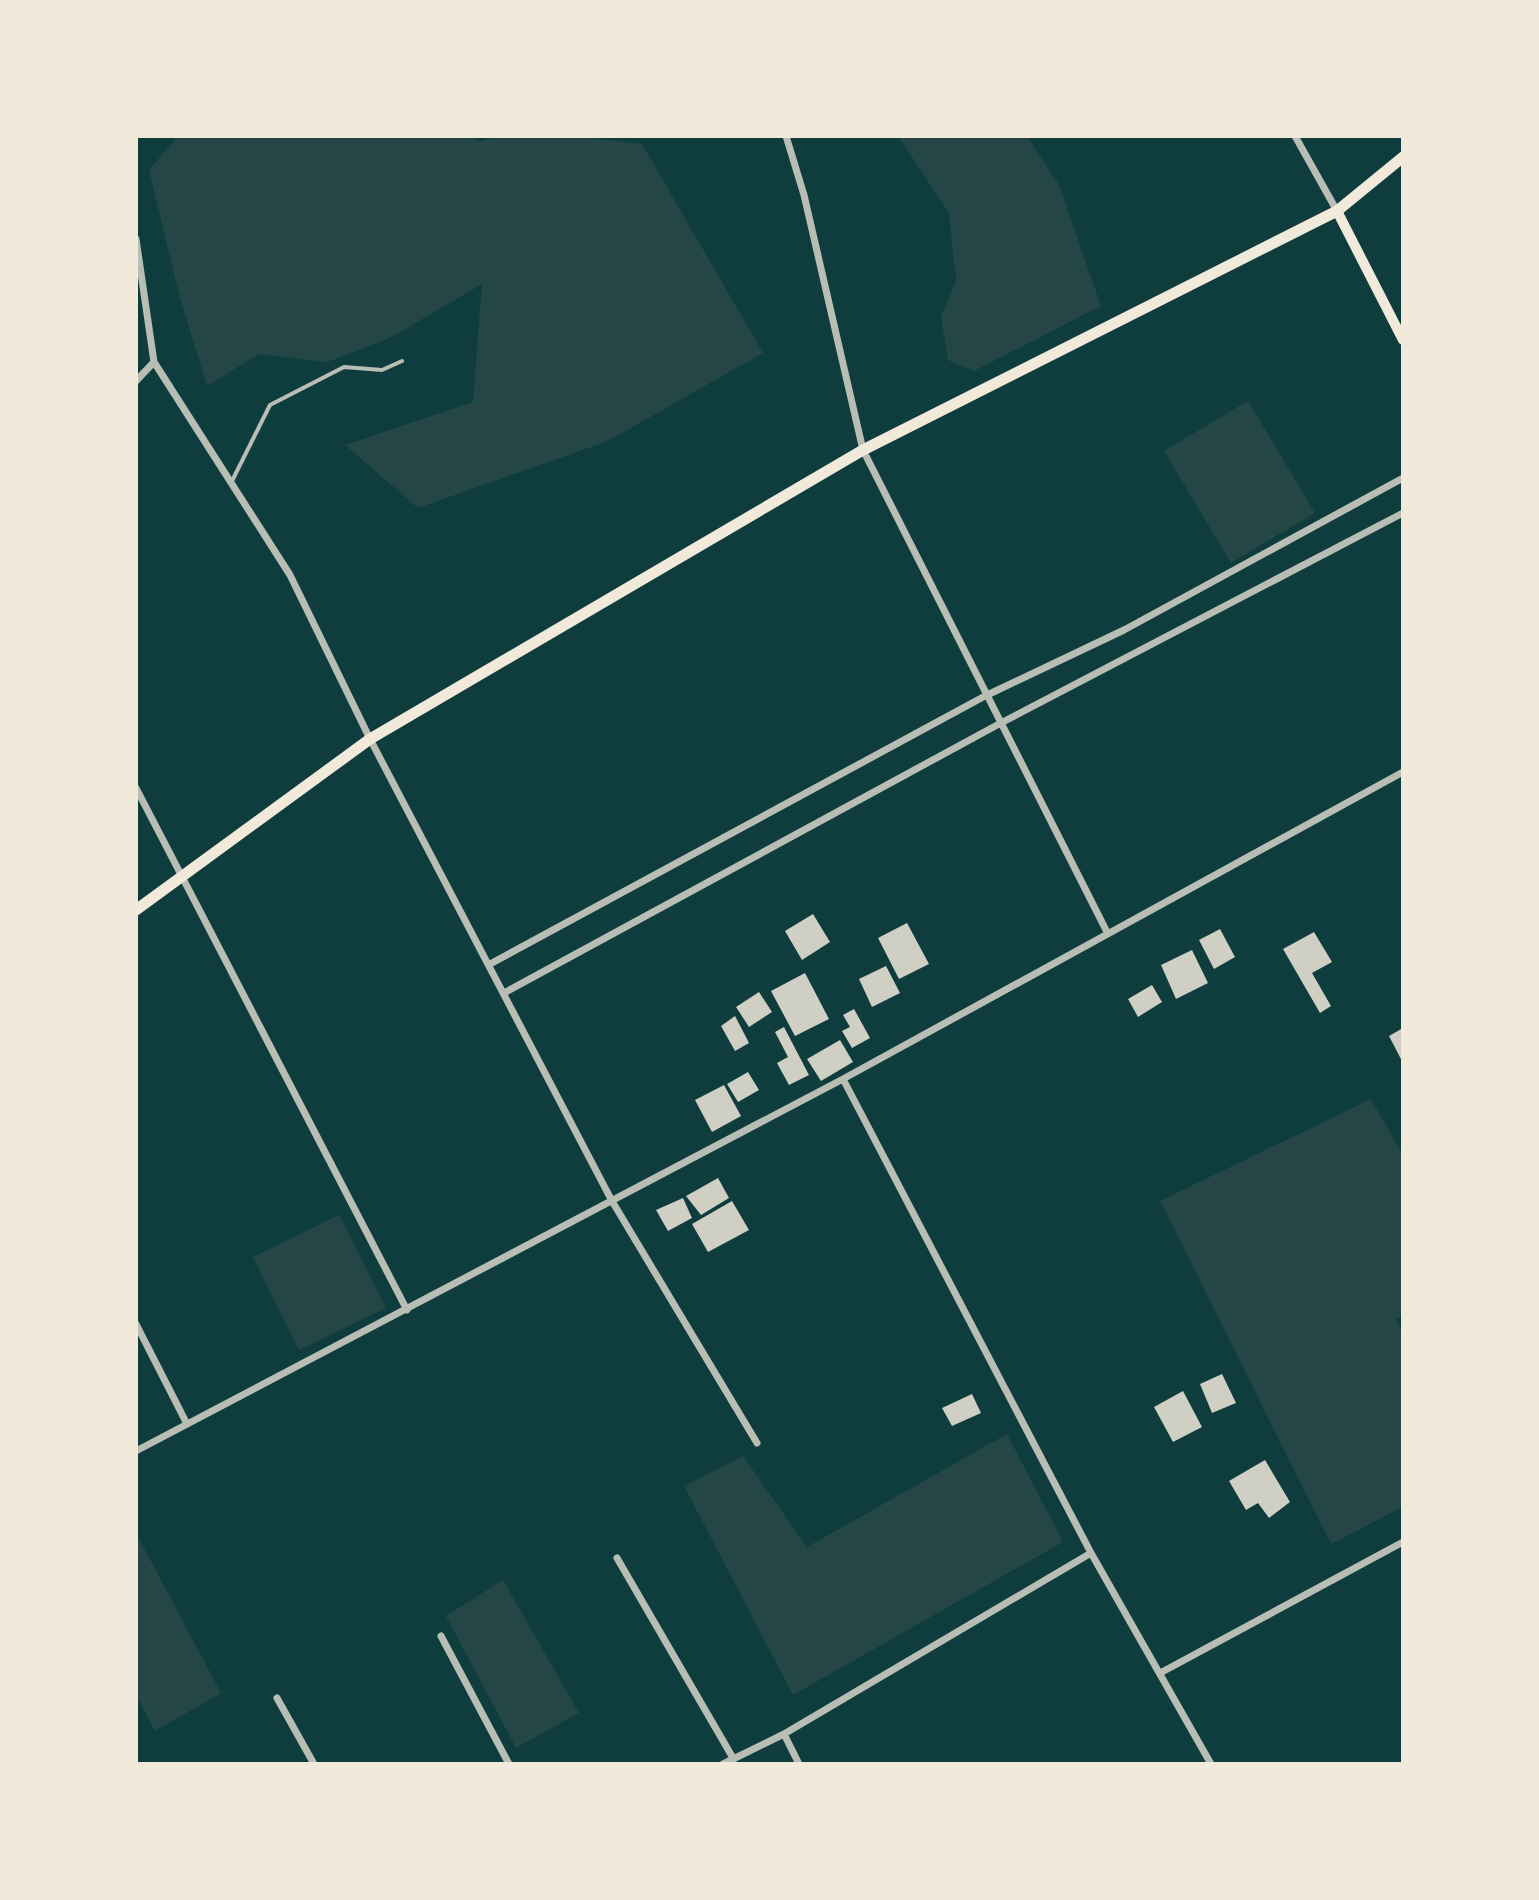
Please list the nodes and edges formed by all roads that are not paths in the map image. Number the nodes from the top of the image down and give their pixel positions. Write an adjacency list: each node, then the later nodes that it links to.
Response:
1 (786, 136): 10 (street)
2 (1295, 136): 4 (street)
3 (1403, 157): 4 (main road)
4 (1337, 211): 6 (main road); 10 (main road)
5 (136, 239): 8 (street)
6 (1403, 340)
7 (402, 361): 12 (lane)
8 (154, 362): 9 (street); 12 (street)
9 (136, 381)
10 (863, 450): 14 (street); 16 (main road)
11 (1403, 478): 14 (street)
12 (231, 483): 16 (street)
13 (1403, 513): 15 (street)
14 (985, 696): 15 (street); 22 (street)
15 (999, 724): 21 (street); 23 (street)
16 (370, 739): 19 (main road); 22 (street)
17 (1403, 772): 21 (street)
18 (136, 788): 19 (street)
19 (180, 878): 20 (main road); 26 (street)
20 (136, 910)
21 (1108, 934): 24 (street)
22 (490, 964): 23 (street)
23 (504, 993): 25 (street)
24 (843, 1079): 25 (street); 32 (street)
25 (612, 1201): 26 (street); 29 (street)
26 (407, 1310): 28 (street)
27 (136, 1324): 28 (street)
28 (187, 1424): 30 (street)
29 (757, 1443)
30 (136, 1451)
31 (1403, 1542): 35 (street)
32 (1091, 1553): 35 (street); 37 (street)
33 (617, 1558): 38 (street)
34 (441, 1636): 40 (street)
35 (1162, 1672): 43 (street)
36 (277, 1698): 39 (street)
37 (784, 1734): 38 (street); 42 (street)
38 (733, 1758): 41 (street)
39 (314, 1764)
40 (509, 1764)
41 (723, 1764)
42 (799, 1764)
43 (1211, 1764)

